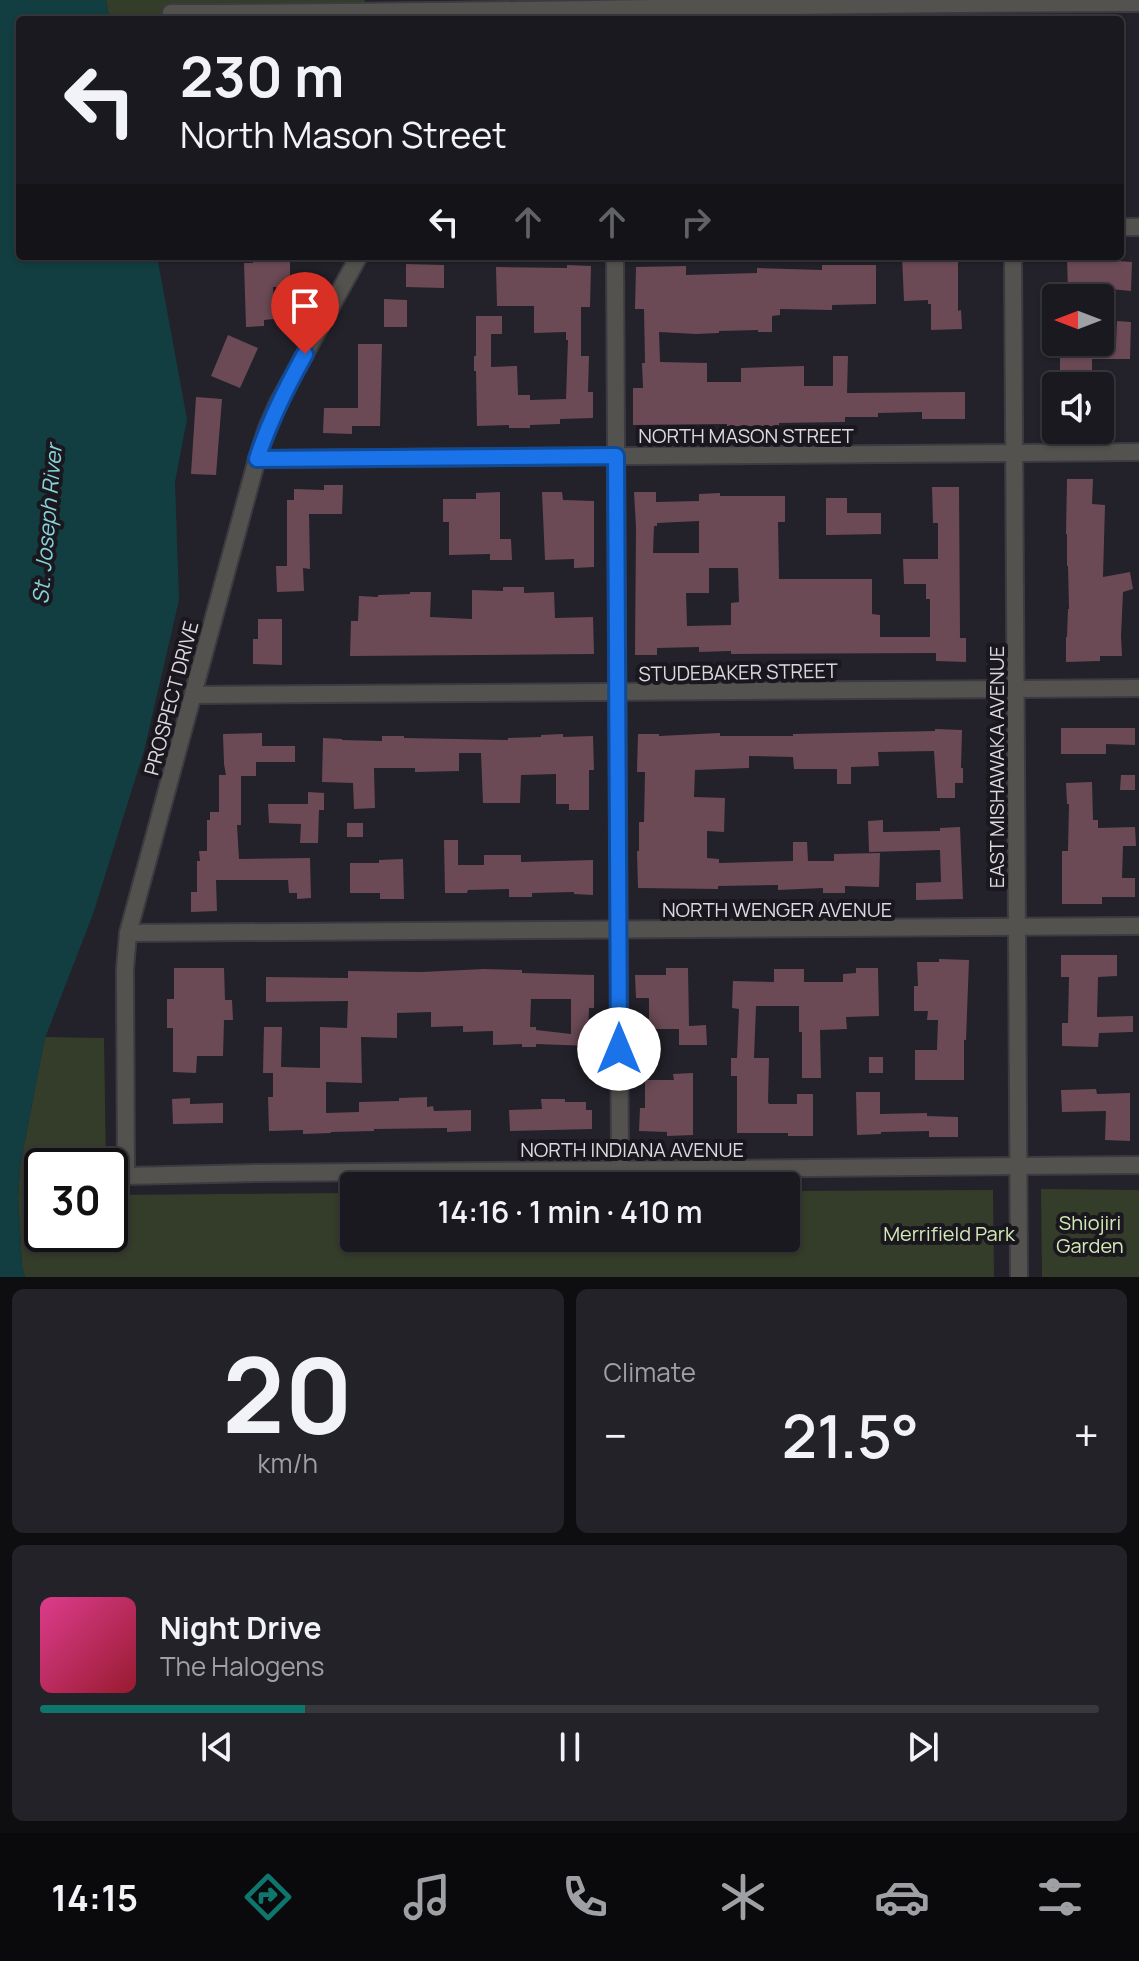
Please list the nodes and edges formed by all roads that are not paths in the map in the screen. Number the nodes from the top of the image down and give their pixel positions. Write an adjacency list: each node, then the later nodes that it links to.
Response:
1 (1139, 3): 2 (street)
2 (1011, 8): 3 (street)
3 (488, 11): 4 (street)
4 (171, 13)
5 (357, 260): 11 (street, PROSPECT DRIVE)
6 (615, 260): 10 (street)
7 (1013, 260): 8 (street, EAST MISHAWAKA AVENUE)
8 (1014, 452): 9 (street, NORTH MASON STREET); 10 (street, NORTH MASON STREET); 13 (street, EAST MISHAWAKA AVENUE)
9 (1139, 452)
10 (616, 456): 11 (street, NORTH MASON STREET); 14 (street)
11 (257, 459): 15 (street, PROSPECT DRIVE)
12 (1139, 688): 13 (street, STUDEBAKER STREET)
13 (1015, 689): 14 (street, STUDEBAKER STREET); 17 (street, EAST MISHAWAKA AVENUE)
14 (618, 693): 15 (street, STUDEBAKER STREET); 18 (street)
15 (193, 695): 19 (street, PROSPECT DRIVE)
16 (1139, 926): 17 (street, NORTH WENGER AVENUE)
17 (1016, 927): 18 (street, NORTH WENGER AVENUE); 22 (street, EAST MISHAWAKA AVENUE)
18 (619, 930): 19 (street, NORTH WENGER AVENUE); 23 (street)
19 (128, 933): 20 (street, PROSPECT DRIVE)
20 (126, 1148)
21 (1139, 1165): 22 (street, NORTH INDIANA AVENUE)
22 (1018, 1166): 23 (street, NORTH INDIANA AVENUE); 25 (street, EAST MISHAWAKA AVENUE)
23 (620, 1170): 24 (street, NORTH INDIANA AVENUE)
24 (128, 1176)
25 (1019, 1277)

